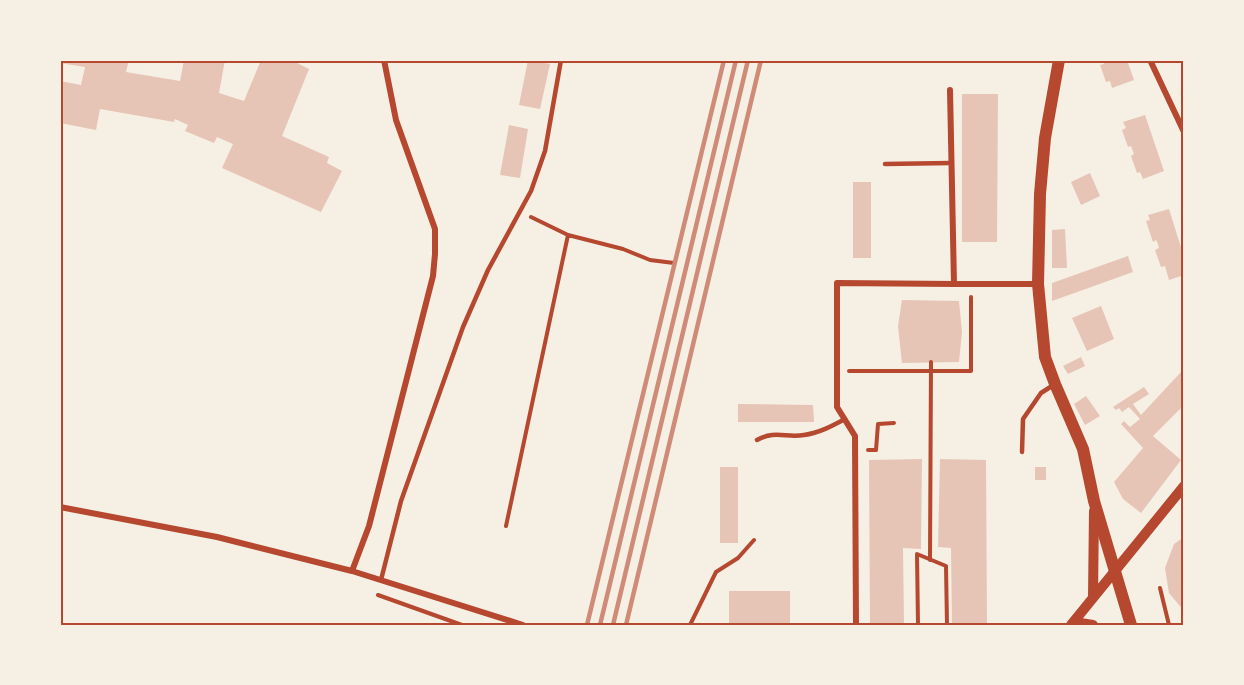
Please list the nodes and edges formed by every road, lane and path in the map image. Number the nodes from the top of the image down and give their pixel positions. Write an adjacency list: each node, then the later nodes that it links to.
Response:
1 (384, 60): 30 (street)
2 (561, 60): 9 (lane)
3 (1059, 60): 14 (main road)
4 (1150, 60): 6 (street)
5 (950, 90): 7 (street)
6 (1184, 132)
7 (951, 163): 8 (lane); 12 (street)
8 (885, 165)
9 (520, 211): 10 (path); 32 (lane)
10 (568, 235): 11 (path); 27 (path)
11 (674, 263)
12 (954, 284): 13 (street); 17 (street)
13 (972, 284): 14 (street); 16 (path)
14 (1038, 284): 18 (main road)
15 (931, 362): 16 (path)
16 (931, 371): 17 (path); 29 (path)
17 (837, 372): 19 (street)
18 (1055, 384): 23 (lane); 25 (main road)
19 (845, 419): 21 (lane); 22 (street)
20 (894, 423): 22 (path)
21 (758, 440)
22 (855, 449): 38 (street)
23 (1022, 452)
24 (1184, 486): 31 (street)
25 (1094, 501): 31 (main road); 34 (street)
26 (60, 507): 30 (street)
27 (506, 526)
28 (754, 540): 37 (path)
29 (930, 560): 39 (path); 40 (path)
30 (352, 571): 32 (street)
31 (1115, 571): 34 (street); 42 (main road)
32 (381, 580): 36 (street)
33 (1160, 588): 43 (path)
34 (1093, 597): 35 (street)
35 (1072, 623): 41 (street)
36 (523, 625)
37 (690, 625)
38 (856, 625)
39 (918, 625)
40 (946, 625)
41 (1093, 625)
42 (1131, 625)
43 (1169, 625)

